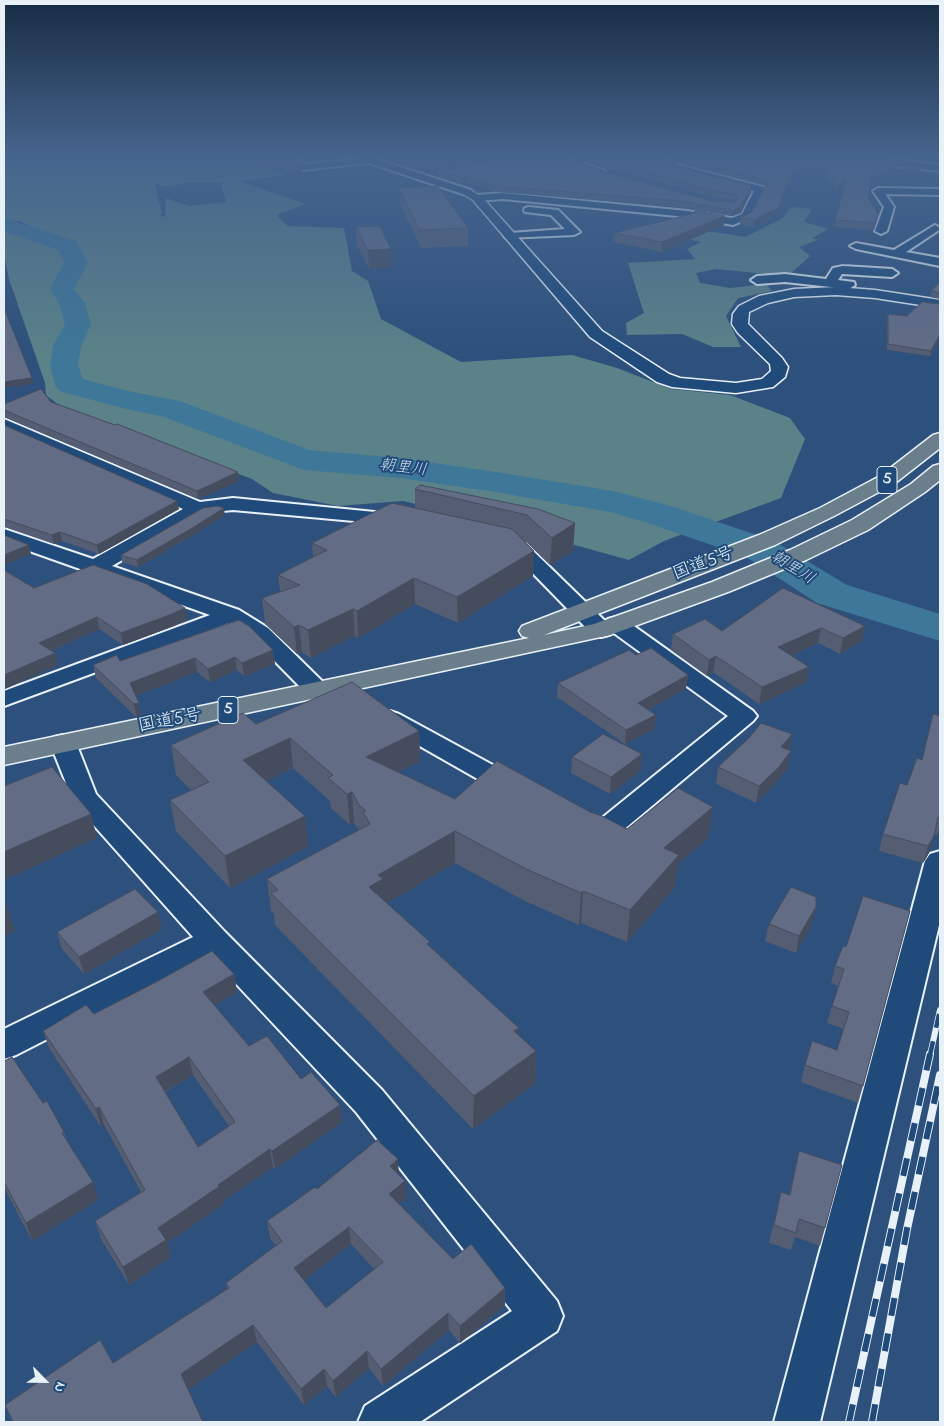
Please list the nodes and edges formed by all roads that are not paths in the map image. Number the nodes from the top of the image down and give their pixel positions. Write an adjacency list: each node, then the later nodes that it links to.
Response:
1 (500, 225): 6 (street)
2 (567, 225): 6 (street)
3 (884, 225): 5 (street)
4 (935, 228): 8 (street)
5 (881, 231)
6 (510, 236): 15 (street)
7 (856, 246): 8 (street)
8 (897, 253): 9 (street)
9 (940, 262)
10 (892, 273): 13 (street)
11 (757, 280): 12 (street)
12 (805, 281): 13 (street); 15 (street)
13 (829, 284): 14 (street)
14 (849, 285)
15 (794, 293): 16 (street)
16 (940, 304)
17 (4, 424): 22 (street)
18 (940, 439): 20 (highway, 国道5号 / 5)
19 (940, 470): 21 (highway, 国道5号 / 5)
20 (887, 480): 21 (highway); 27 (highway, 国道5号 / 5)
21 (918, 488): 29 (highway, 国道5号 / 5)
22 (198, 508): 23 (street); 26 (street)
23 (419, 524)
24 (4, 535): 26 (street)
25 (491, 541): 27 (street)
26 (97, 566): 28 (street)
27 (582, 611): 29 (street); 30 (highway, 国道5号 / 5)
28 (231, 615): 31 (street); 32 (street)
29 (608, 627): 30 (highway, 国道5号 / 5); 36 (street)
30 (453, 662): 31 (highway, 国道5号 / 5)
31 (326, 690): 33 (highway, 国道5号 / 5); 35 (street)
32 (4, 699)
33 (63, 743): 34 (highway, 国道5号 / 5); 38 (street)
34 (4, 756)
35 (531, 797)
36 (565, 816)
37 (940, 861): 41 (street)
38 (214, 940): 39 (street); 40 (street)
39 (4, 1045)
40 (381, 1422)
41 (797, 1422)

